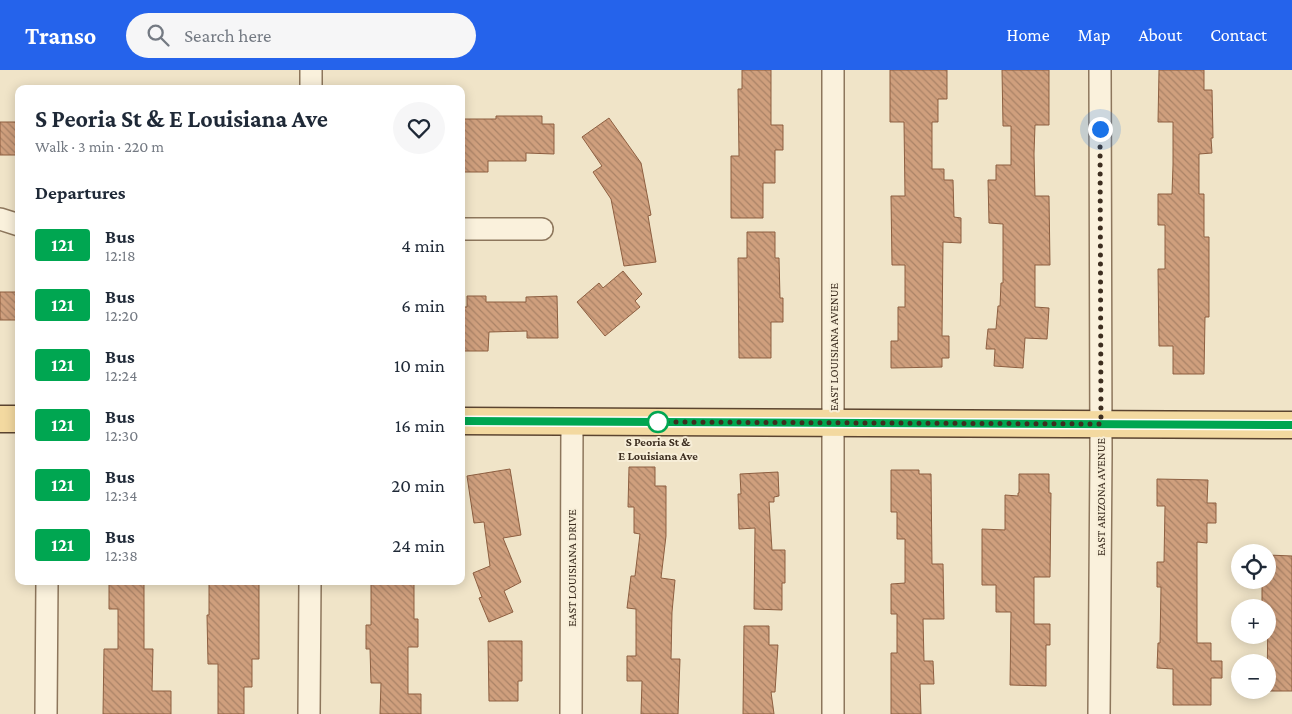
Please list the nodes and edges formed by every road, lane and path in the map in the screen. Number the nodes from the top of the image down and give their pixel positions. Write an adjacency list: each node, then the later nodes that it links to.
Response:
1 (311, 70): 4 (street)
2 (833, 70): 13 (street, EAST LOUISIANA AVENUE)
3 (1100, 70): 14 (street, EAST ARIZONA AVENUE)
4 (310, 85)
5 (0, 219): 6 (street)
6 (15, 224)
7 (465, 229): 8 (street)
8 (542, 229)
9 (0, 419): 10 (main road)
10 (15, 419)
11 (465, 421): 12 (main road)
12 (572, 422): 13 (main road); 20 (street, EAST LOUISIANA DRIVE)
13 (834, 423): 14 (main road); 21 (street, EAST LOUISIANA AVENUE)
14 (1101, 424): 15 (main road); 22 (street, EAST ARIZONA AVENUE)
15 (1292, 425)
16 (47, 585): 18 (street)
17 (310, 585): 19 (street)
18 (46, 714)
19 (309, 714)
20 (571, 714)
21 (833, 714)
22 (1099, 714)

